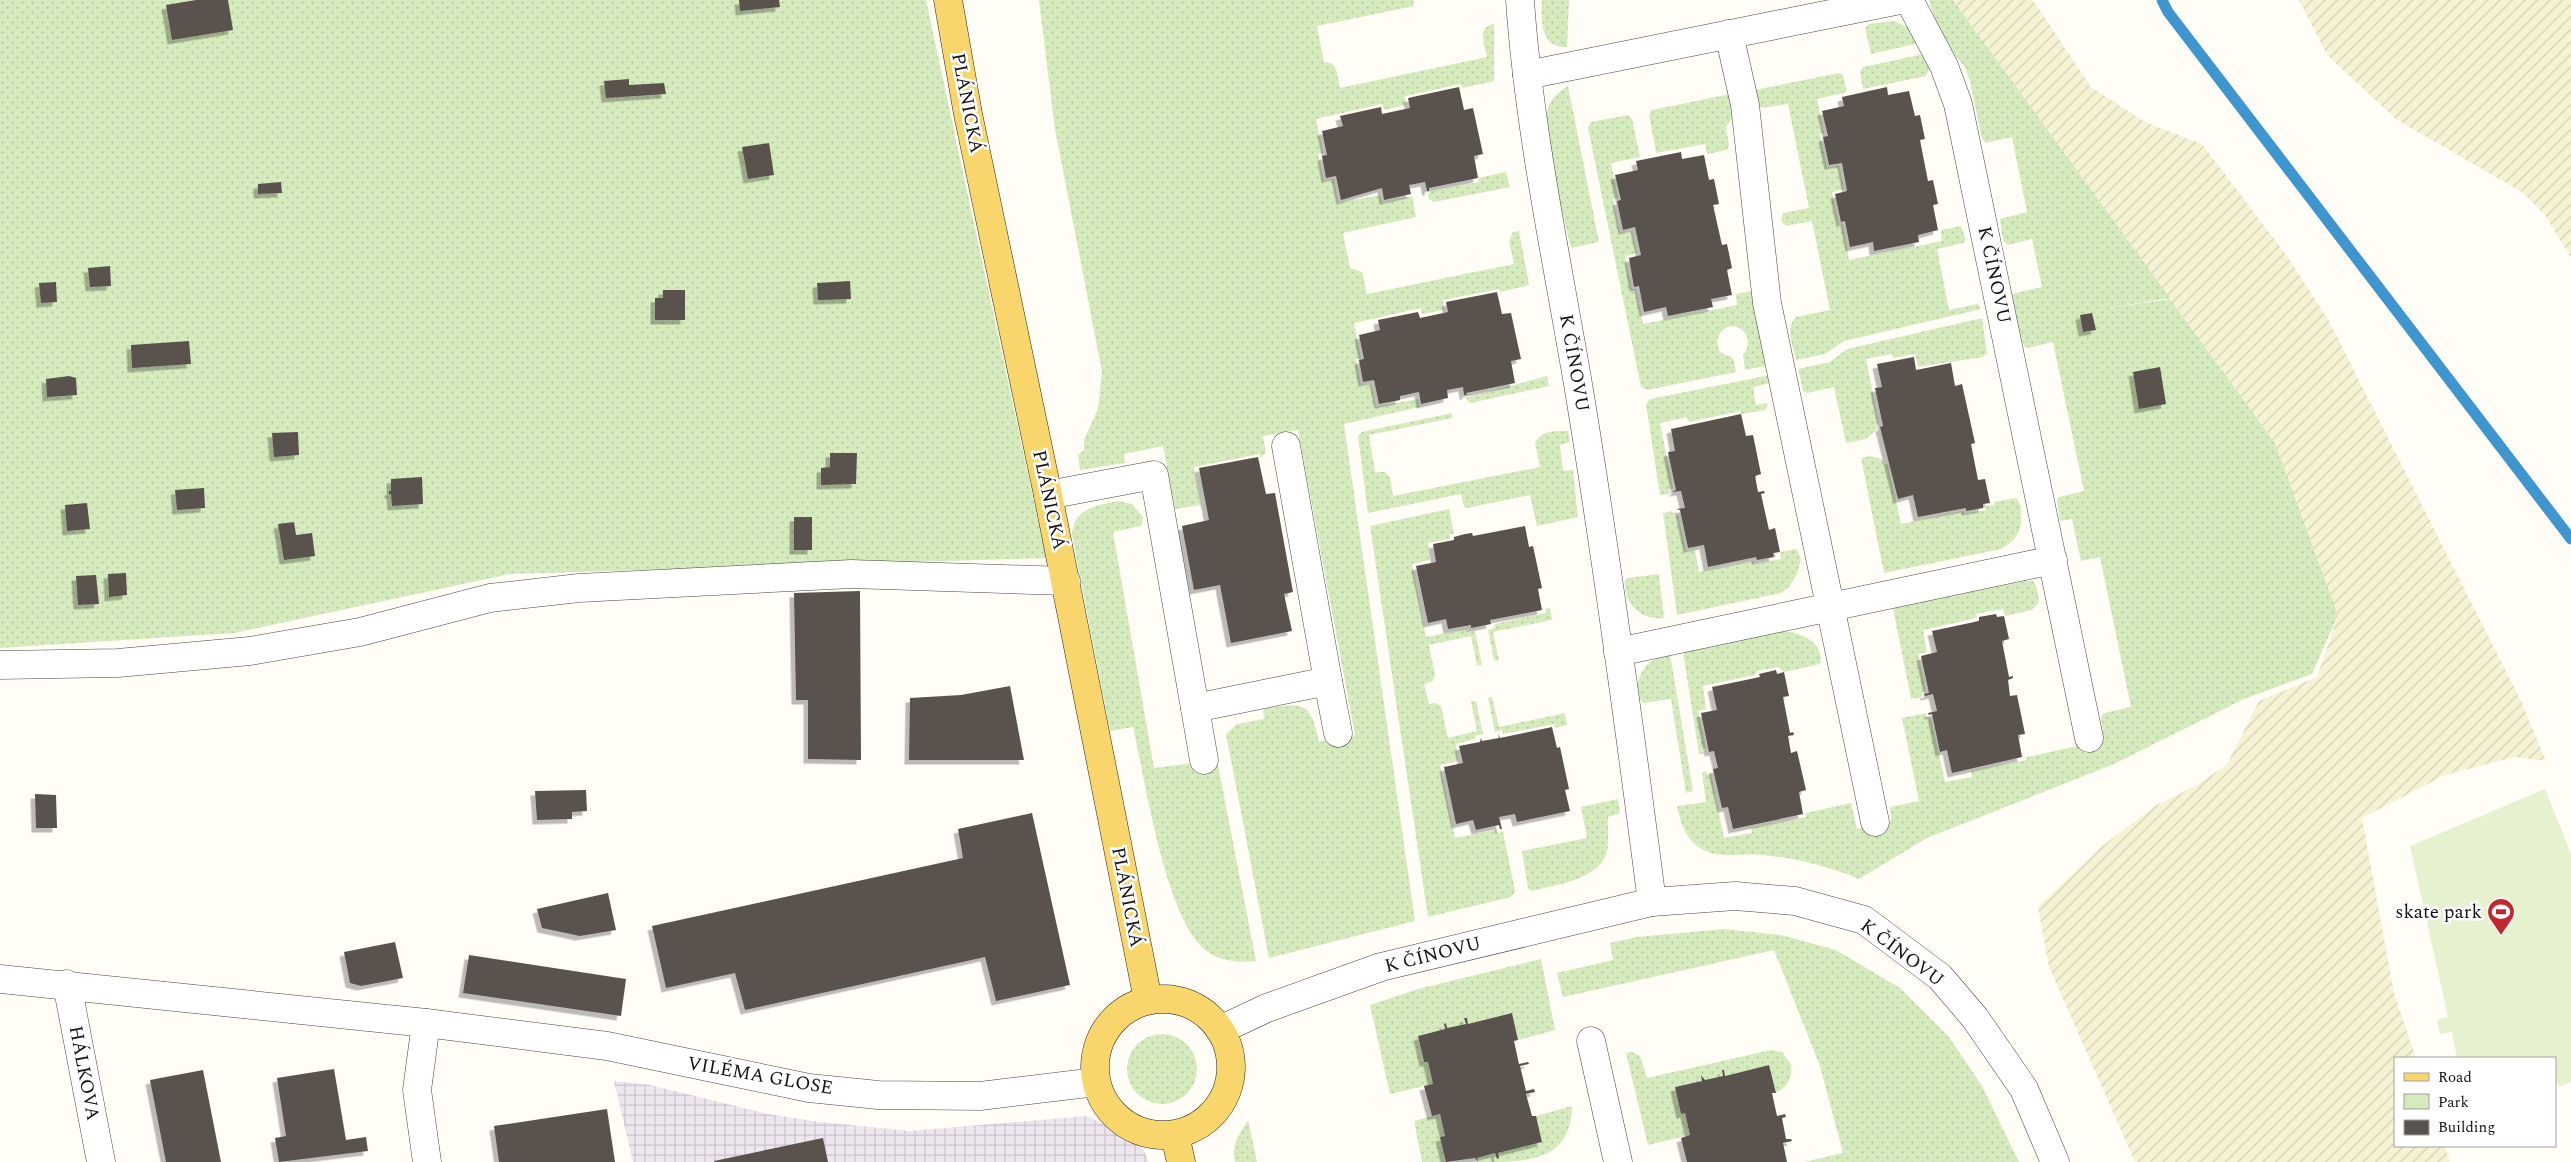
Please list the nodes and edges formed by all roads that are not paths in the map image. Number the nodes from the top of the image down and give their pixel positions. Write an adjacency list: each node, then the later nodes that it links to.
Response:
1 (948, 0): 8 (main road, PLÁNICKÁ)
2 (1520, 0): 6 (street, K ČÍNOVU)
3 (1900, 0): 5 (street)
4 (1909, 0): 9 (street, K ČÍNOVU)
5 (1729, 34): 6 (street); 11 (street)
6 (1527, 75): 12 (street, K ČÍNOVU)
7 (1286, 446): 14 (street)
8 (1048, 495): 10 (main road, PLÁNICKÁ); 15 (street)
9 (2052, 560): 11 (street); 17 (street, K ČÍNOVU)
10 (1066, 582): 13 (street); 23 (main road, PLÁNICKÁ)
11 (1830, 606): 12 (street); 19 (street)
12 (1618, 652): 20 (street, K ČÍNOVU)
13 (0, 665)
14 (1328, 681): 15 (street); 16 (street)
15 (1194, 708): 18 (street)
16 (1338, 733)
17 (2089, 738)
18 (1204, 760)
19 (1875, 822)
20 (1652, 902): 25 (street, K ČÍNOVU); 33 (street, K ČÍNOVU)
21 (0, 979): 22 (street, VILÉMA GLOSE)
22 (67, 984): 24 (street, VILÉMA GLOSE); 29 (street, HÁLKOVA)
23 (1148, 1000): 25 (main road); 27 (main road)
24 (426, 1023): 27 (street, VILÉMA GLOSE); 30 (street)
25 (1220, 1030): 28 (main road)
26 (1591, 1041): 32 (street)
27 (1096, 1082): 28 (main road)
28 (1175, 1135): 31 (main road)
29 (101, 1162)
30 (427, 1162)
31 (1181, 1162)
32 (1618, 1162)
33 (2054, 1162)

